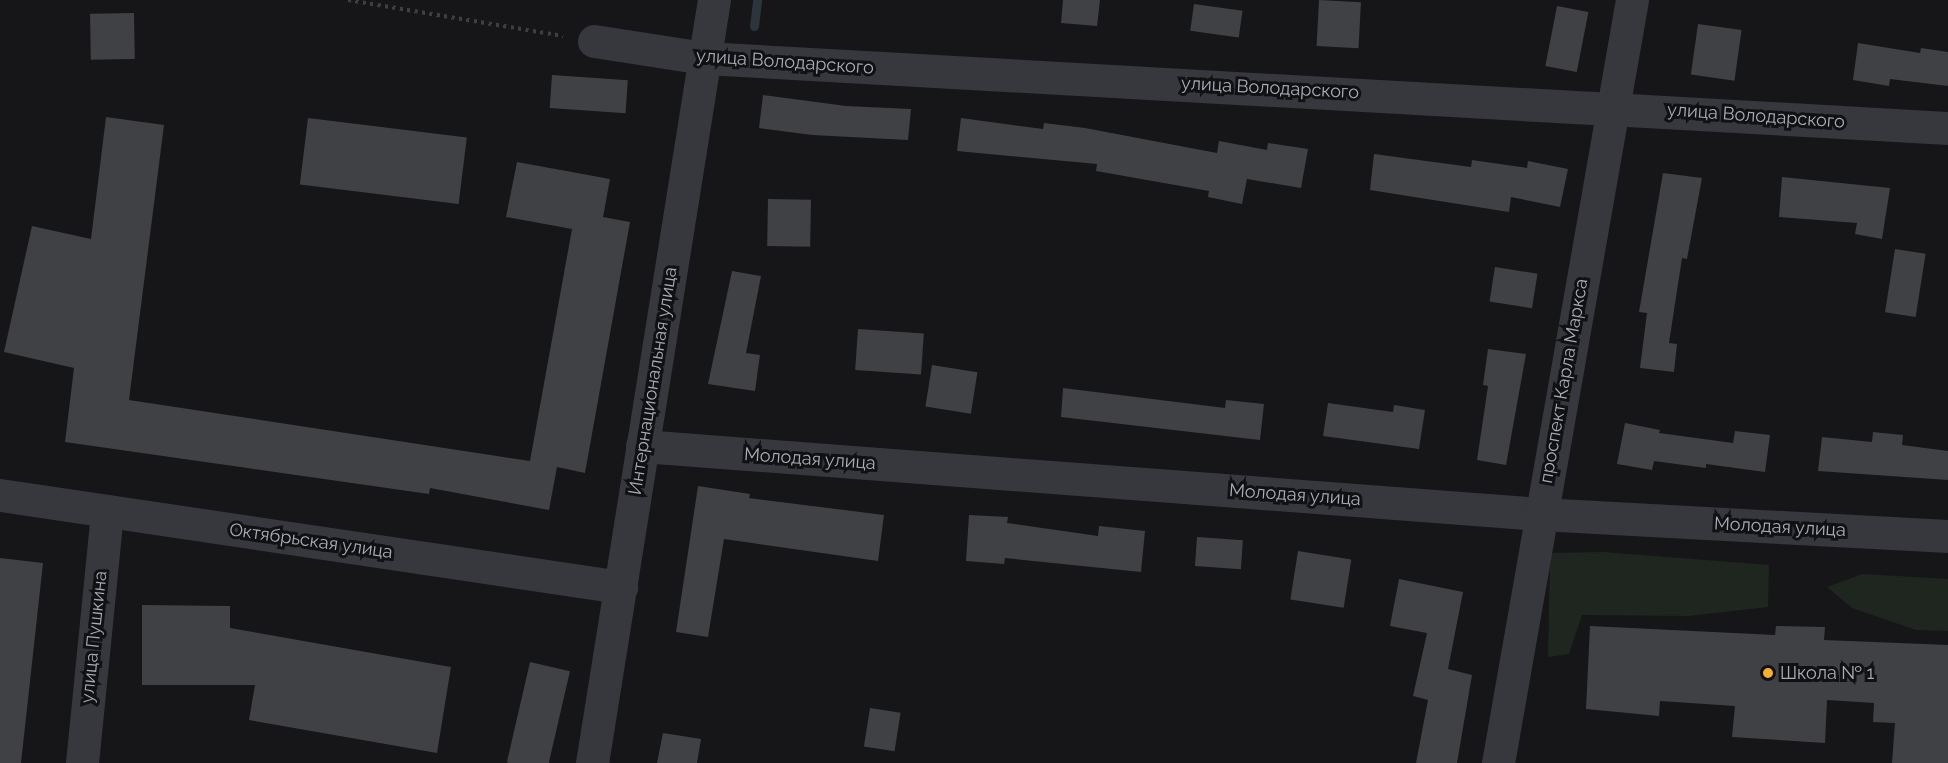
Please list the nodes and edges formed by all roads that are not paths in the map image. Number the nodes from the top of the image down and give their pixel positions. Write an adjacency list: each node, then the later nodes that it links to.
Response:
1 (714, 0): 4 (street, Интернациональная улица)
2 (1632, 0): 5 (street, проспект Карла Маркса)
3 (594, 41): 4 (street, улица Володарского)
4 (704, 58): 5 (street, улица Володарского); 7 (street, Интернациональная улица)
5 (1613, 107): 6 (street, улица Володарского); 10 (street, проспект Карла Маркса)
6 (1948, 128)
7 (642, 446): 10 (street, Молодая улица); 12 (street, Интернациональная улица)
8 (0, 495): 9 (street, Октябрьская улица)
9 (107, 511): 12 (street, Октябрьская улица); 13 (street, улица Пушкина)
10 (1540, 514): 11 (street, Молодая улица); 15 (street, проспект Карла Маркса)
11 (1948, 536)
12 (621, 587): 14 (street, Интернациональная улица)
13 (81, 763)
14 (592, 763)
15 (1498, 763)

